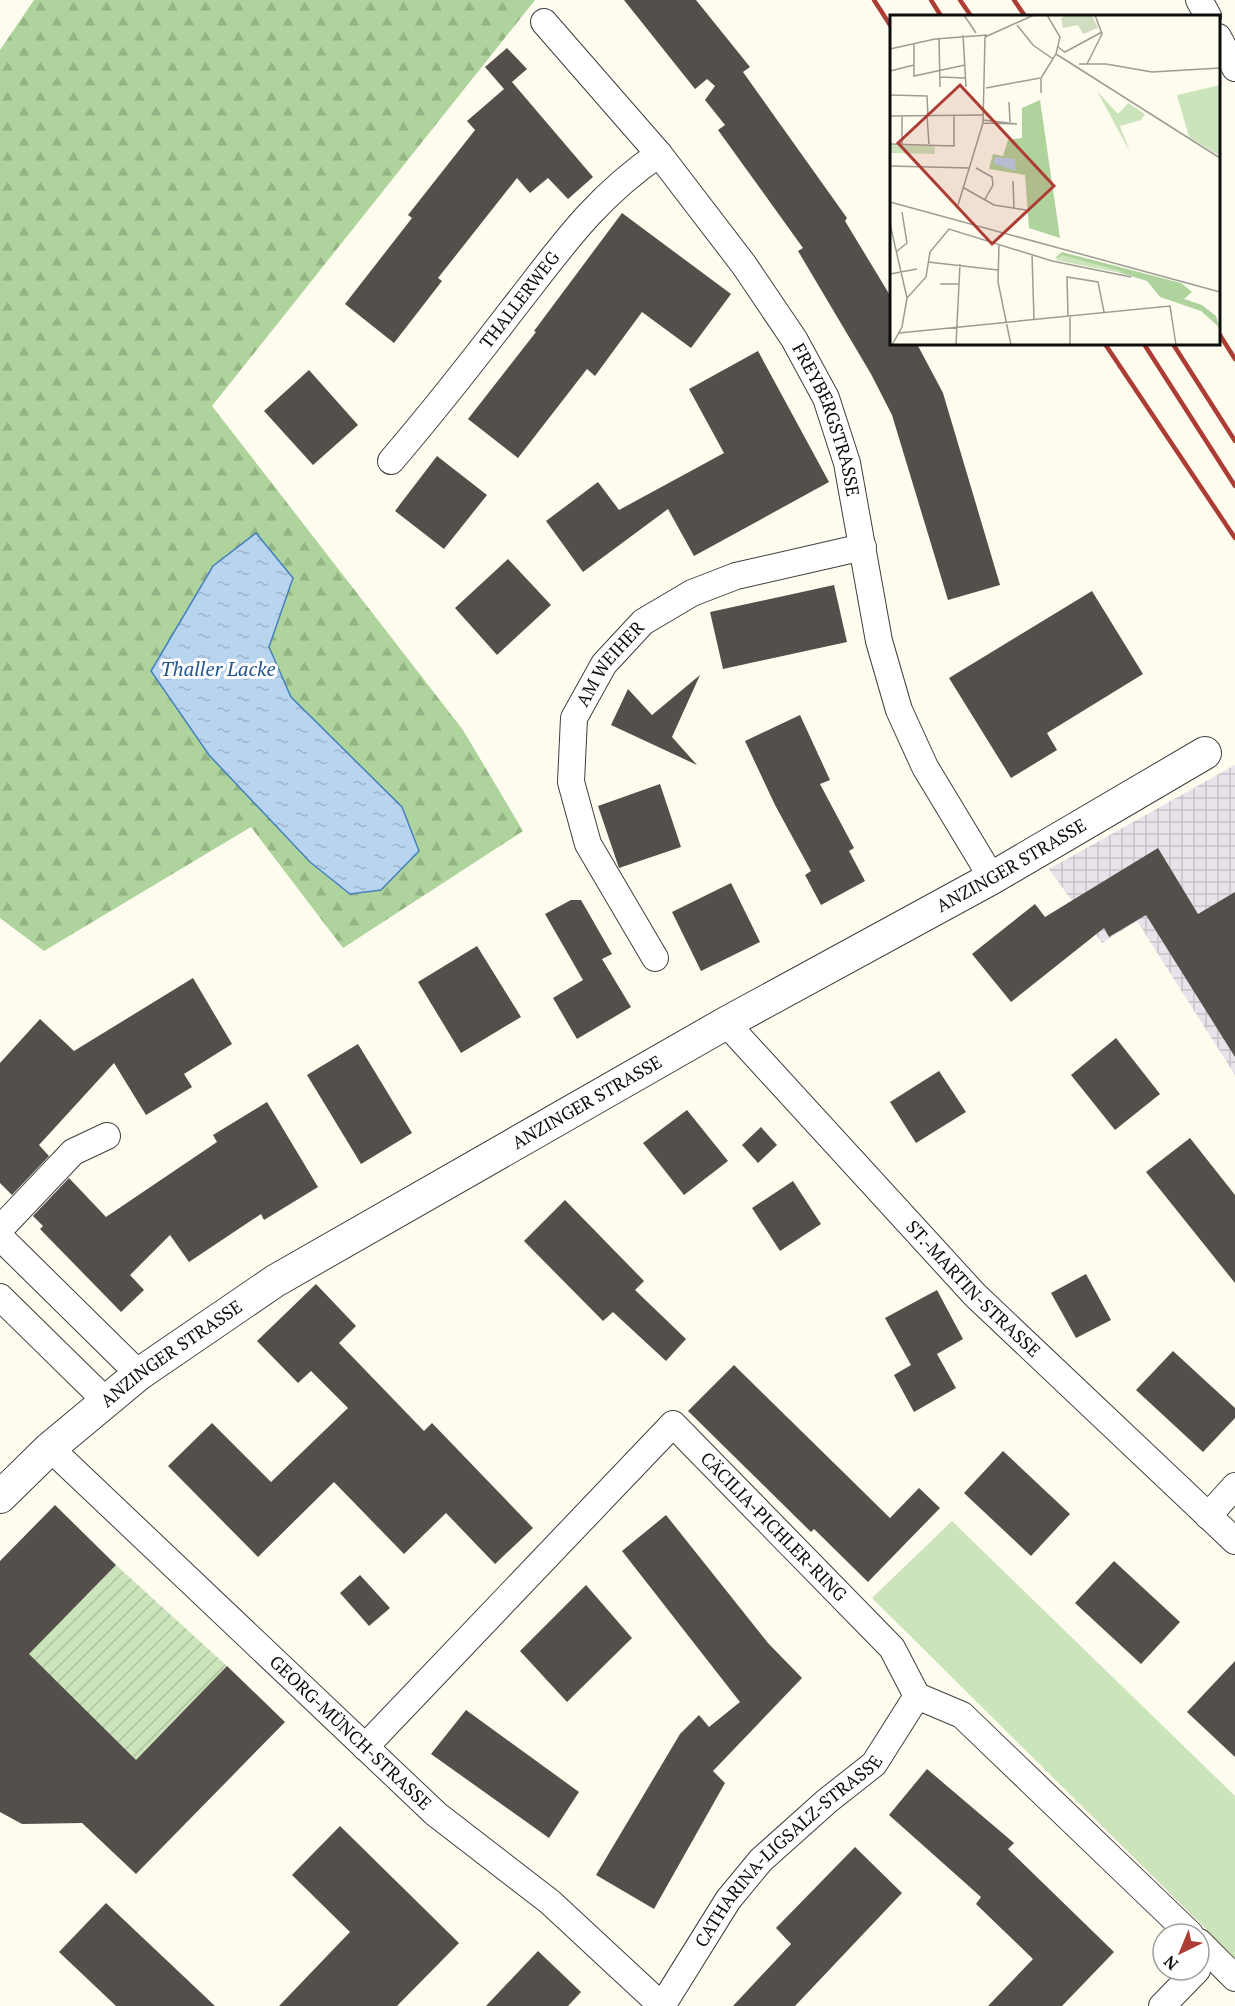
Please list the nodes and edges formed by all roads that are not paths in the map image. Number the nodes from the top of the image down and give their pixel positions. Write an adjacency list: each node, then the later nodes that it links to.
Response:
1 (1199, 0): 2 (street)
2 (1207, 15)
3 (544, 22): 6 (street, FREYBERGSTRASSE)
4 (1220, 41): 5 (street)
5 (1235, 69)
6 (659, 154): 7 (street, THALLERWEG); 8 (street, FREYBERGSTRASSE)
7 (391, 461)
8 (863, 547): 10 (street, FREYBERGSTRASSE); 11 (street, AM WEIHER)
9 (1205, 753): 10 (street, ANZINGER STRASSE)
10 (992, 878): 12 (street, ANZINGER STRASSE)
11 (655, 958)
12 (726, 1023): 17 (street, ANZINGER STRASSE); 22 (street, ST.-MARTIN-STRASSE)
13 (107, 1136): 14 (street)
14 (0, 1229)
15 (0, 1237): 17 (street)
16 (0, 1297): 18 (street)
17 (139, 1374): 18 (street, ANZINGER STRASSE)
18 (106, 1401): 19 (street, ANZINGER STRASSE)
19 (50, 1448): 21 (street, ANZINGER STRASSE); 25 (street, GEORG-MÜNCH-STRASSE)
20 (1235, 1485): 22 (street)
21 (0, 1497)
22 (1208, 1516): 23 (street, ST.-MARTIN-STRASSE)
23 (1235, 1541)
24 (917, 1696): 25 (street, CÄCILIA-PICHLER-RING); 26 (street); 30 (street, CATHARINA-LIGSALZ-STRASSE)
25 (365, 1747): 30 (street, GEORG-MÜNCH-STRASSE)
26 (1178, 1922)
27 (1211, 1964): 28 (street)
28 (1235, 1978)
29 (1182, 1982): 31 (street)
30 (652, 2003)
31 (1162, 2006)

